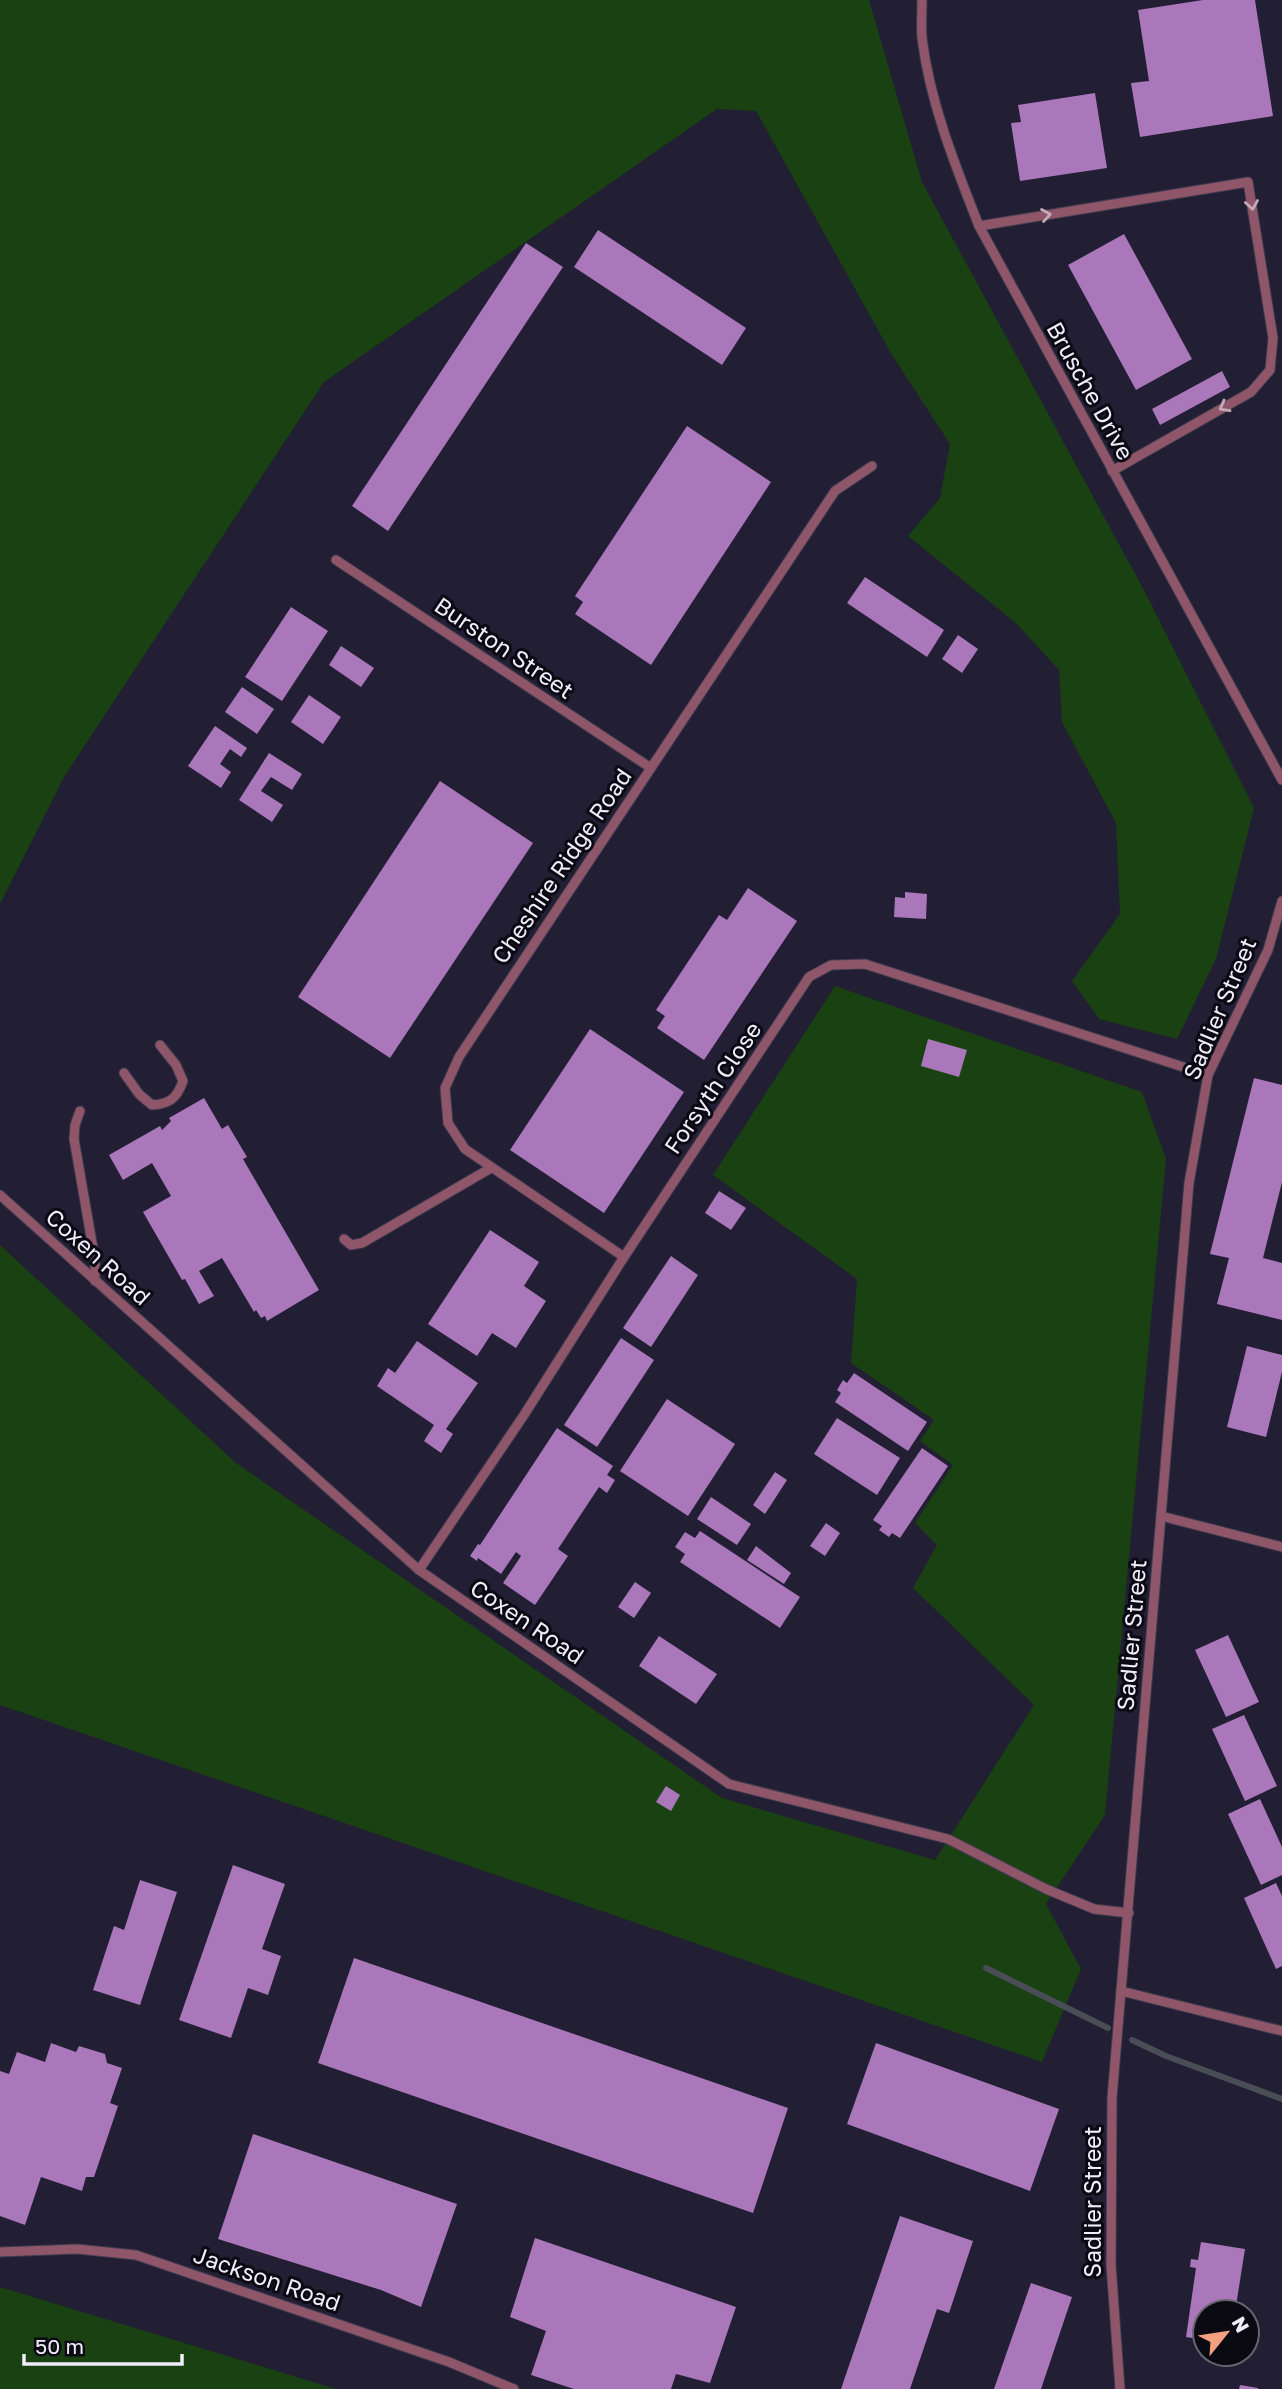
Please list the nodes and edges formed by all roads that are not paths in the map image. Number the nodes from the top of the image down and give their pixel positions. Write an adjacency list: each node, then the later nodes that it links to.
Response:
1 (922, 0): 2 (lane, Brusche Drive)
2 (979, 226): 4 (lane, Brusche Drive); 4 (lane, one-way to 4)
3 (872, 466): 6 (lane, Cheshire Ridge Road)
4 (1112, 471): 7 (lane, Brusche Drive)
5 (337, 560): 6 (lane, Burston Street)
6 (651, 768): 13 (lane, Cheshire Ridge Road)
7 (1282, 780)
8 (1282, 902): 11 (lane, Sadlier Street)
9 (160, 1045): 10 (lane)
10 (124, 1073)
11 (1208, 1075): 16 (lane, Forsyth Close); 18 (lane, Sadlier Street)
12 (80, 1111): 17 (lane)
13 (491, 1168): 15 (lane); 16 (lane, Cheshire Ridge Road)
14 (0, 1195): 17 (lane, Coxen Road)
15 (344, 1239)
16 (624, 1257): 20 (lane, Forsyth Close)
17 (95, 1280): 20 (lane, Coxen Road)
18 (1161, 1516): 19 (lane); 21 (lane, Sadlier Street)
19 (1282, 1547)
20 (419, 1570): 21 (lane, Coxen Road)
21 (1129, 1913): 22 (lane, Sadlier Street)
22 (1121, 1990): 23 (lane); 26 (lane, Sadlier Street)
23 (1282, 2031)
24 (0, 2252): 25 (lane, Jackson Road)
25 (514, 2389)
26 (1120, 2389)

